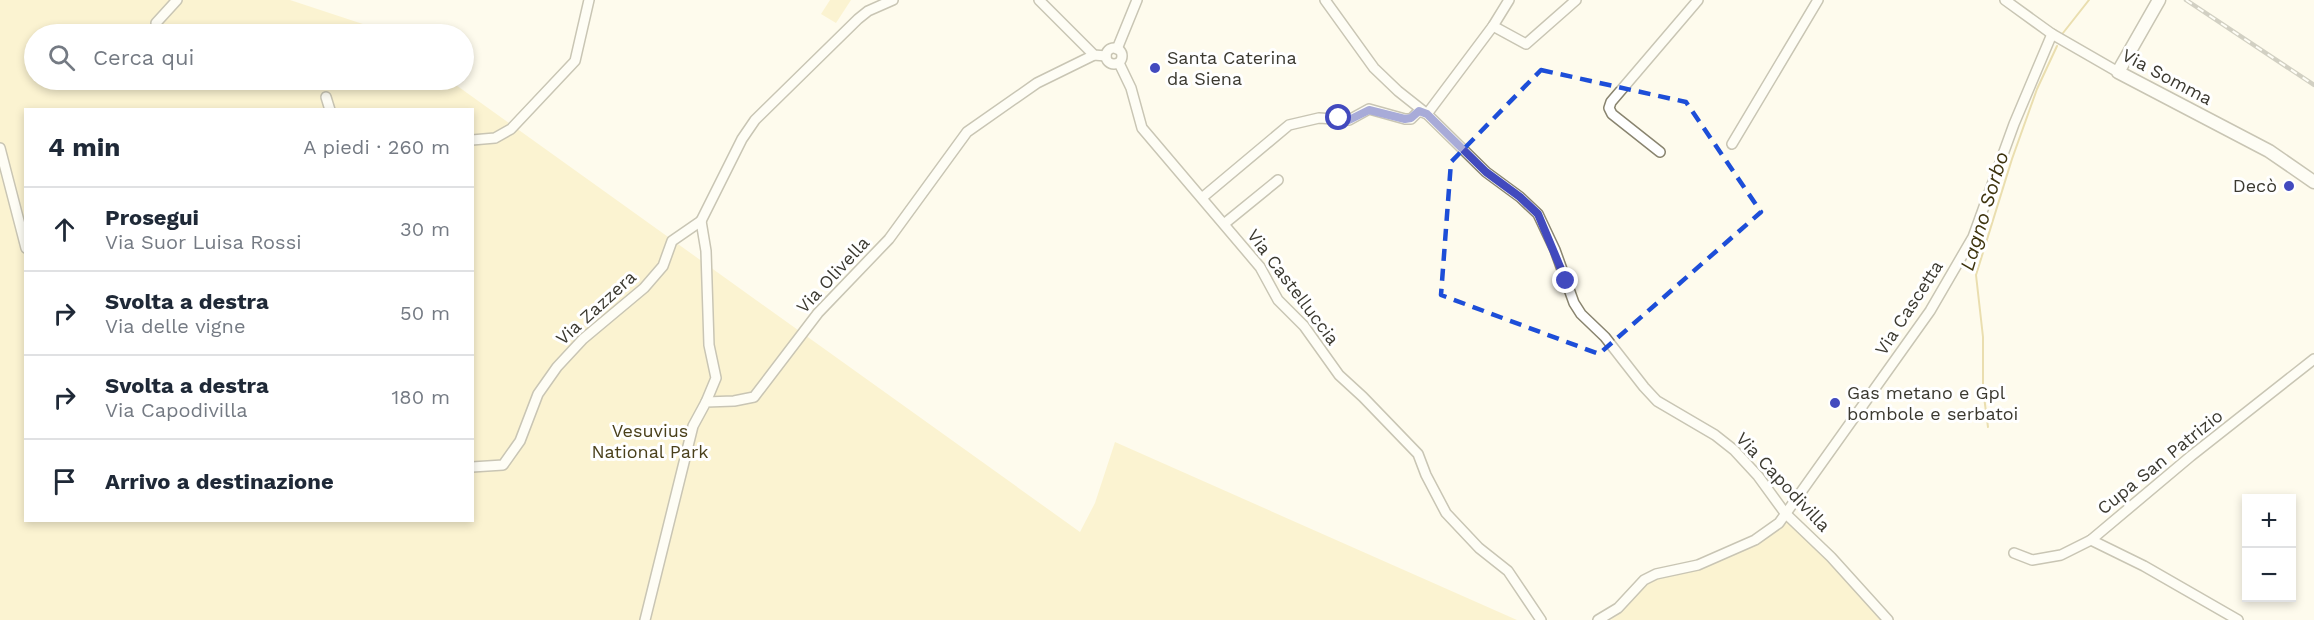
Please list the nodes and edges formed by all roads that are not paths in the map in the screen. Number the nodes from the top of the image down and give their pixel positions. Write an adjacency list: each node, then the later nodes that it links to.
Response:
1 (177, 0): 13 (street)
2 (589, 0): 24 (street)
3 (893, 0): 31 (street)
4 (1039, 0): 17 (street)
5 (1137, 0): 16 (street)
6 (1325, 0): 23 (street, Via Capodivilla)
7 (1509, 0): 14 (street)
8 (1576, 0): 14 (street)
9 (1698, 0): 27 (street)
10 (1818, 0): 25 (street)
11 (2005, 0): 15 (street, Via Somma)
12 (2159, 0): 20 (main road)
13 (156, 23)
14 (1493, 26): 23 (street)
15 (2052, 34): 20 (street, Via Somma); 37 (street, Via Cascetta)
16 (1117, 49): 18 (street); 19 (street)
17 (1094, 55): 18 (street); 35 (street, Via Olivella)
18 (1106, 56): 19 (street)
19 (1119, 63): 30 (street, Via Castelluccia)
20 (2118, 72): 29 (main road, Via Somma)
21 (326, 97): 22 (street)
22 (329, 108)
23 (1427, 114): 30 (street); 37 (street, Via Capodivilla)
24 (474, 140)
25 (1732, 144)
26 (0, 148): 33 (street)
27 (1660, 152)
28 (1278, 180): 32 (street)
29 (2314, 182)
30 (1203, 198): 32 (street, Via Castelluccia)
31 (701, 221): 35 (street); 36 (street, Via Zazzera)
32 (1224, 224): 41 (street, Via Castelluccia)
33 (24, 240)
34 (2314, 359): 38 (street, Cupa San Patrizio)
35 (706, 402): 40 (street)
36 (474, 466)
37 (1785, 513): 42 (street, Via Cascetta); 43 (street, Via Capodivilla)
38 (2091, 540): 39 (street, Cupa San Patrizio); 44 (street)
39 (2014, 553)
40 (645, 620)
41 (1541, 620)
42 (1598, 620)
43 (1887, 620)
44 (2238, 620)

